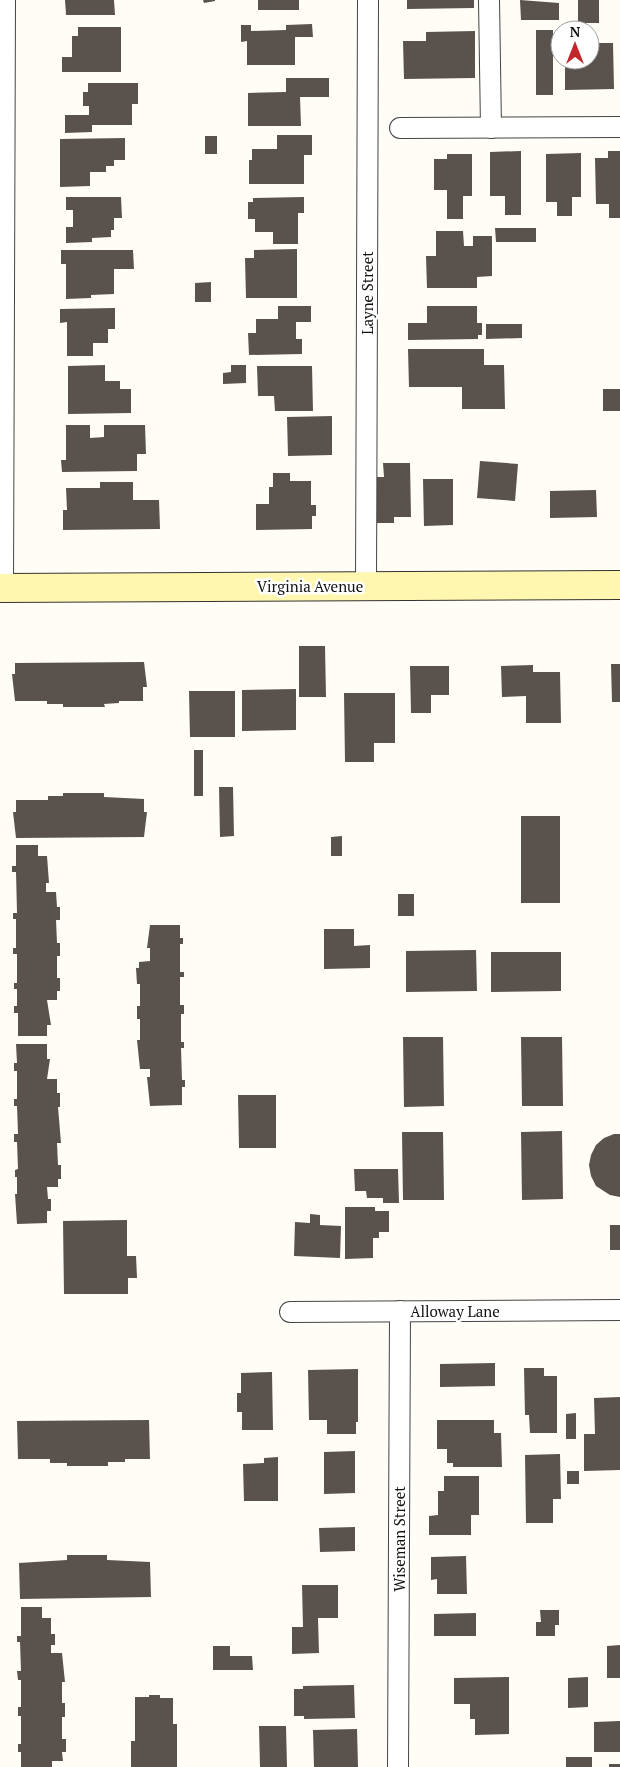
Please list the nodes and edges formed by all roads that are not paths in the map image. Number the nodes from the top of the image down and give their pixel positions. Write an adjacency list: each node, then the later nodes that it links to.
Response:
1 (5, 0): 9 (street)
2 (368, 0): 8 (street, Layne Street)
3 (489, 0): 6 (street)
4 (620, 126): 6 (street)
5 (400, 128): 6 (street)
6 (491, 128)
7 (620, 585): 8 (street, Virginia Avenue)
8 (366, 586): 9 (street, Virginia Avenue)
9 (2, 588)
10 (620, 1310): 11 (street, Alloway Lane)
11 (400, 1311): 12 (street, Alloway Lane); 13 (street, Wiseman Street)
12 (290, 1312)
13 (398, 1767)

